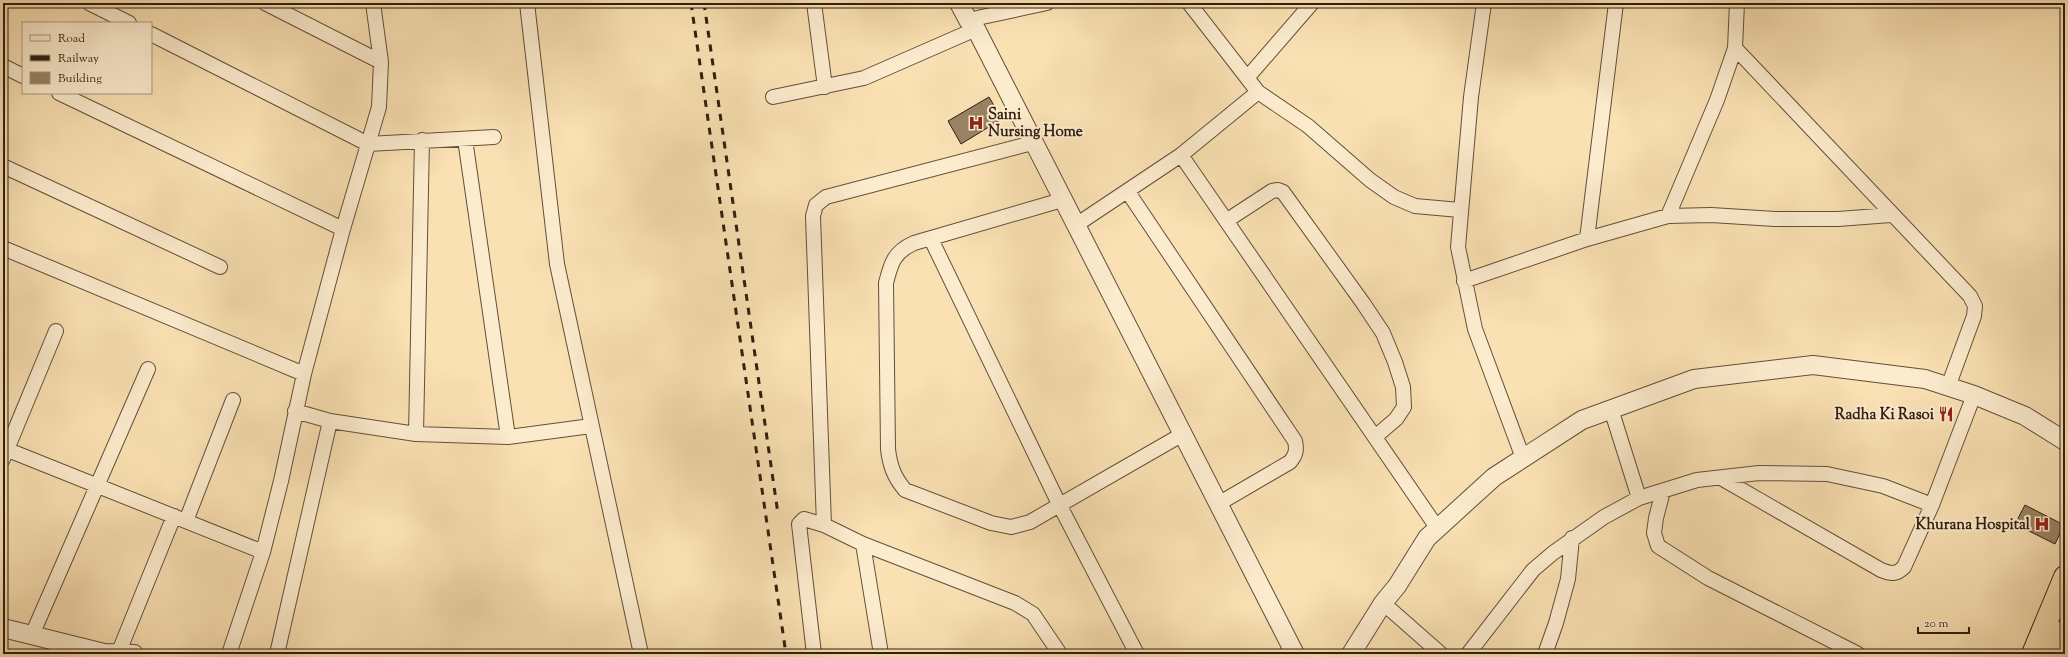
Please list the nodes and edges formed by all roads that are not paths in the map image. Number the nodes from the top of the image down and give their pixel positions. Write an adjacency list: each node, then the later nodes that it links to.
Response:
1 (89, 3): 13 (street)
2 (265, 3): 17 (street)
3 (373, 3): 17 (street)
4 (527, 3): 54 (street)
5 (814, 3): 21 (street)
6 (960, 3): 14 (street)
7 (1047, 3): 14 (street)
8 (1189, 3): 20 (street)
9 (1312, 3): 20 (street)
10 (1484, 3): 34 (street)
11 (1616, 3): 41 (street)
12 (1737, 3): 16 (street)
13 (127, 22)
14 (972, 24): 21 (street); 28 (street)
15 (152, 35): 29 (street)
16 (1735, 48): 35 (street); 36 (street)
17 (381, 62): 29 (street)
18 (3, 66): 19 (street)
19 (22, 76)
20 (1247, 78): 22 (street)
21 (825, 86): 24 (street)
22 (1258, 92): 30 (street); 34 (street)
23 (61, 94): 39 (street)
24 (773, 97)
25 (494, 137): 26 (street)
26 (464, 139): 27 (street); 57 (street)
27 (422, 140): 29 (street); 55 (street)
28 (1032, 143): 33 (street); 70 (street)
29 (368, 144): 39 (street)
30 (1180, 155): 32 (street); 37 (street)
31 (3, 166): 43 (street)
32 (1128, 192): 38 (street); 67 (street)
33 (1062, 200): 38 (street); 40 (street)
34 (1460, 210): 44 (street)
35 (1891, 215): 36 (street); 48 (street)
36 (1668, 216): 41 (street)
37 (1226, 221): 58 (street); 58 (street)
38 (1076, 225): 56 (street)
39 (343, 229): 47 (street)
40 (931, 239): 66 (street); 66 (street)
41 (1587, 239): 44 (street)
42 (3, 248): 47 (street)
43 (220, 267)
44 (1464, 281): 61 (street)
45 (56, 331): 60 (street)
46 (148, 369): 63 (street)
47 (304, 374): 52 (street)
48 (1948, 387): 49 (street); 51 (street)
49 (1974, 395): 59 (street); 68 (street)
50 (233, 400): 69 (street)
51 (1611, 409): 61 (street); 65 (street)
52 (295, 411): 53 (street); 74 (street)
53 (330, 421): 55 (street); 82 (street)
54 (591, 426): 57 (street); 83 (street)
55 (416, 434): 57 (street)
56 (1183, 434): 66 (street); 67 (street)
57 (508, 437)
58 (1375, 437): 71 (street)
59 (2065, 441)
60 (4, 452): 63 (street)
61 (1523, 458): 71 (street)
62 (1721, 478): 64 (street); 68 (street); 68 (street)
63 (98, 486): 69 (street); 79 (street)
64 (1663, 491): 65 (street); 93 (street)
65 (1639, 498): 72 (street)
66 (1059, 504): 87 (street)
67 (1218, 504): 88 (street)
68 (1932, 506)
69 (180, 519): 74 (street); 80 (street)
70 (824, 525): 73 (street); 84 (street)
71 (1438, 529): 76 (street)
72 (1572, 538): 91 (street); 92 (street)
73 (863, 544): 85 (street); 86 (street)
74 (263, 552): 81 (street)
75 (2065, 577): 94 (highway)
76 (1383, 603): 89 (street); 90 (street)
77 (3, 628): 79 (street)
78 (2065, 631): 95 (highway)
79 (32, 635): 80 (street)
80 (123, 654)
81 (229, 654)
82 (277, 654)
83 (641, 654)
84 (814, 654)
85 (880, 654)
86 (1060, 654)
87 (1137, 654)
88 (1295, 654)
89 (1351, 654)
90 (1441, 654)
91 (1468, 654)
92 (1545, 654)
93 (1858, 654)
94 (2033, 654)
95 (2055, 654)

